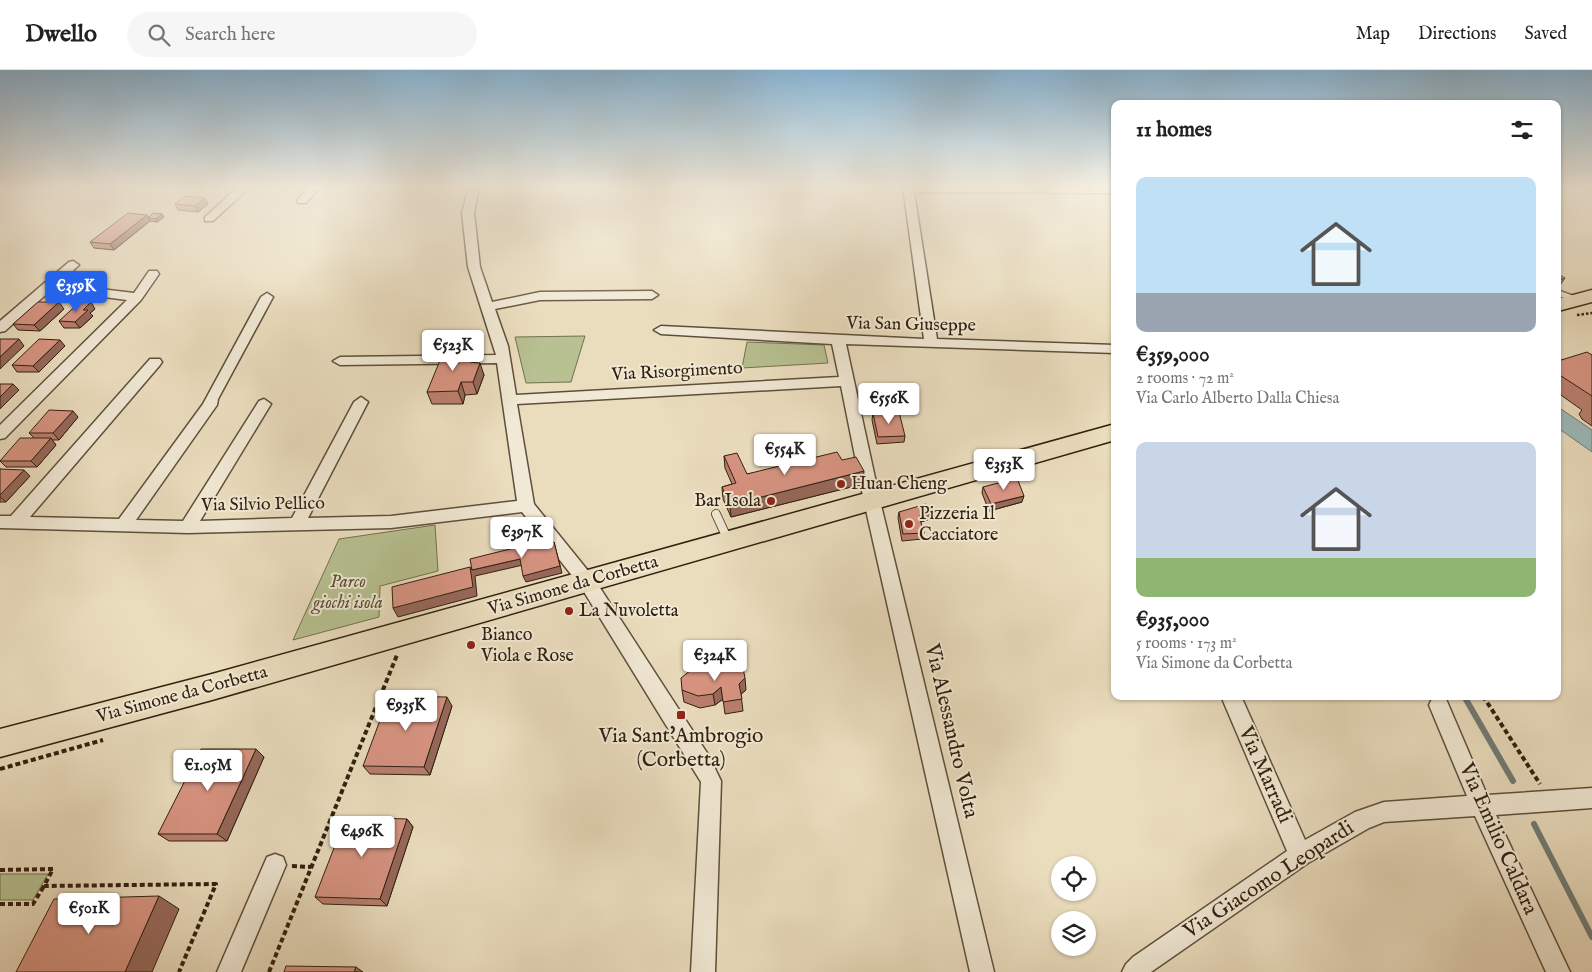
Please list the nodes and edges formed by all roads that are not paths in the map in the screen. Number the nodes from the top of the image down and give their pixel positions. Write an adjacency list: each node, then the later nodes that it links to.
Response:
1 (470, 229): 12 (street)
2 (914, 229): 16 (street)
3 (73, 265): 5 (street)
4 (153, 274): 8 (street)
5 (48, 286): 8 (street); 13 (street)
6 (1561, 294): 10 (lane)
7 (652, 295): 12 (street)
8 (137, 297): 26 (street)
9 (267, 297): 32 (street)
10 (1584, 298): 11 (main road)
11 (1561, 304)
12 (488, 307): 18 (street)
13 (0, 328)
14 (661, 330): 15 (street)
15 (838, 340): 16 (street, Via San Giuseppe); 21 (street, Via San Giuseppe)
16 (931, 343): 17 (street, Via San Giuseppe)
17 (1111, 349)
18 (503, 359): 19 (street); 22 (street)
19 (340, 360)
20 (155, 362): 30 (street)
21 (846, 381): 22 (street, Via Risorgimento); 27 (street, Via San Giuseppe)
22 (509, 400): 28 (street)
23 (361, 402): 31 (street)
24 (264, 404): 33 (street)
25 (1111, 433): 27 (main road, Via Simone da Corbetta)
26 (0, 434)
27 (872, 501): 34 (main road, Via Simone da Corbetta); 45 (street, Via Alessandro Volta)
28 (526, 506): 31 (street, Via Silvio Pellico); 35 (street)
29 (716, 514): 34 (lane)
30 (5, 524): 32 (street, Via Silvio Pellico)
31 (297, 524): 33 (street, Via Silvio Pellico)
32 (123, 526): 33 (street, Via Silvio Pellico)
33 (188, 527)
34 (728, 542): 35 (main road, Via Simone da Corbetta)
35 (587, 582): 38 (main road, Via Simone da Corbetta); 44 (street)
36 (1233, 700): 41 (street, Via Marradi)
37 (1439, 706): 40 (street, Via Emilio Caldara)
38 (0, 743)
39 (1592, 798): 40 (street, Via Giacomo Leopardi)
40 (1481, 805): 41 (street, Via Giacomo Leopardi); 47 (street, Via Emilio Caldara)
41 (1300, 855): 46 (street, Via Giacomo Leopardi)
42 (275, 865): 43 (street)
43 (229, 972)
44 (703, 972)
45 (982, 972)
46 (1134, 972)
47 (1558, 972)

